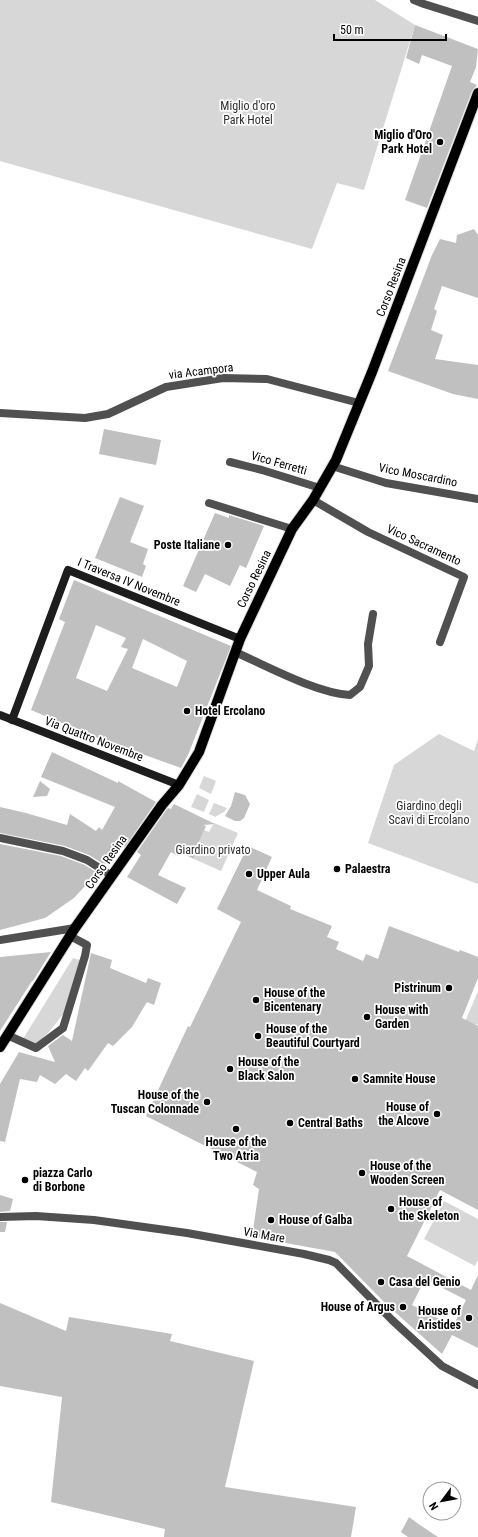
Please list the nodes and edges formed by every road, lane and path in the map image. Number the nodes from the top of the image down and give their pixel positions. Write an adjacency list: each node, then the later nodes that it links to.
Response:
1 (414, 0): 2 (street)
2 (478, 21)
3 (478, 93): 4 (main road, Corso Resina)
4 (359, 403): 5 (street, via Acampora); 7 (main road, Corso Resina)
5 (0, 413)
6 (230, 462): 8 (street, Vico Ferretti)
7 (332, 466): 8 (main road, Corso Resina); 9 (street, Vico Moscardino)
8 (320, 488): 10 (main road, Corso Resina)
9 (478, 499)
10 (313, 500): 12 (main road, Corso Resina); 15 (street, Vico Sacramento)
11 (209, 503): 12 (street)
12 (292, 529): 14 (main road, Corso Resina)
13 (373, 614): 16 (street)
14 (240, 639): 16 (main road, Corso Resina); 18 (street, I Traversa IV Novembre)
15 (440, 642)
16 (235, 652): 19 (main road, Corso Resina)
17 (0, 715): 18 (street, Via Quattro Novembre)
18 (12, 720): 19 (street, Via Quattro Novembre)
19 (179, 785): 21 (main road, Corso Resina)
20 (0, 838): 21 (street)
21 (112, 876): 22 (main road, Corso Resina)
22 (73, 932): 23 (street); 24 (main road, Corso Resina); 24 (street)
23 (0, 940)
24 (7, 1035): 25 (main road, Corso Resina)
25 (0, 1046)
26 (0, 1217): 27 (street, Via Mare)
27 (478, 1385)

